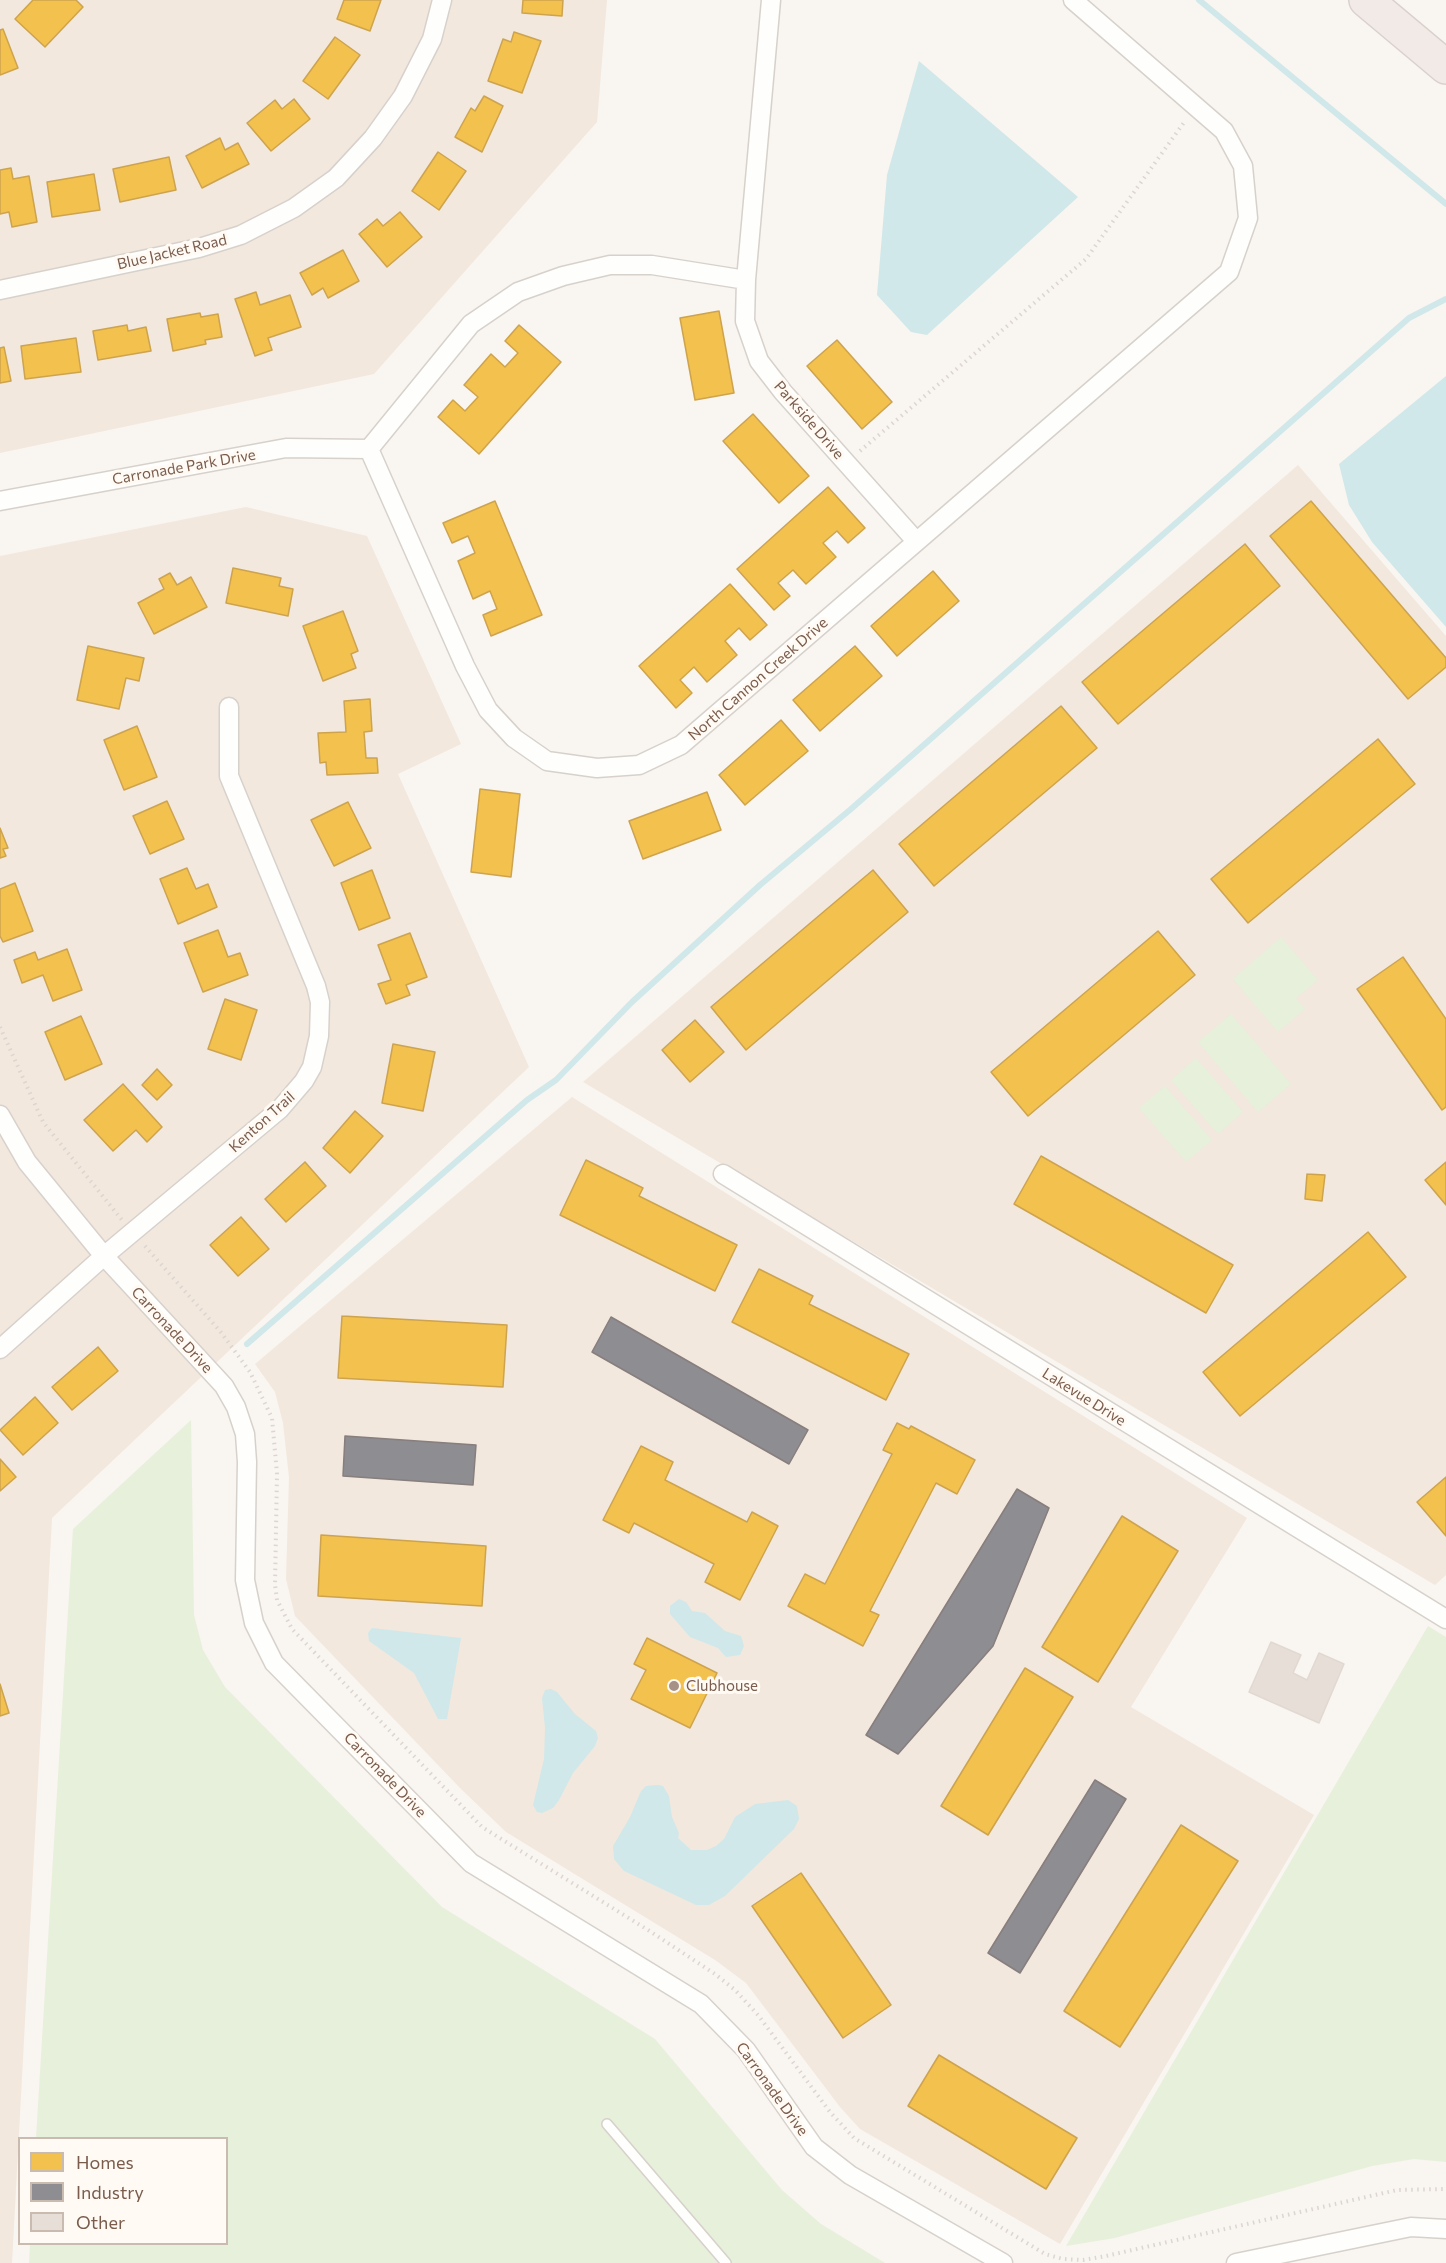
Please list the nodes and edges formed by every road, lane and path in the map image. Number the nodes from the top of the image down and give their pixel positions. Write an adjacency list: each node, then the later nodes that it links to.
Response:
1 (442, 0): 8 (street, Blue Jacket Road)
2 (771, 0): 7 (street, Parkside Drive)
3 (1073, 0): 6 (street, North Cannon Creek Drive)
4 (1366, 0): 5 (highway)
5 (1446, 67)
6 (1195, 106): 10 (path); 12 (street, North Cannon Creek Drive)
7 (746, 280): 9 (street); 10 (street, Parkside Drive)
8 (0, 290)
9 (369, 449): 11 (street, Carronade Park Drive); 12 (street, North Cannon Creek Drive)
10 (846, 463): 12 (street, Parkside Drive)
11 (0, 501)
12 (916, 541)
13 (229, 707): 19 (street, Kenton Trail)
14 (0, 1027): 17 (path)
15 (0, 1115): 19 (street, Carronade Drive)
16 (723, 1174): 21 (street, Lakevue Drive)
17 (123, 1221)
18 (143, 1243): 23 (path)
19 (104, 1256): 20 (street, Kenton Trail); 25 (street, Carronade Drive)
20 (0, 1349)
21 (1446, 1619)
22 (607, 2124): 26 (lane)
23 (1446, 2189)
24 (1446, 2229): 28 (street)
25 (979, 2257): 27 (street, Carronade Drive)
26 (726, 2263)
27 (1003, 2263)
28 (1236, 2263)

